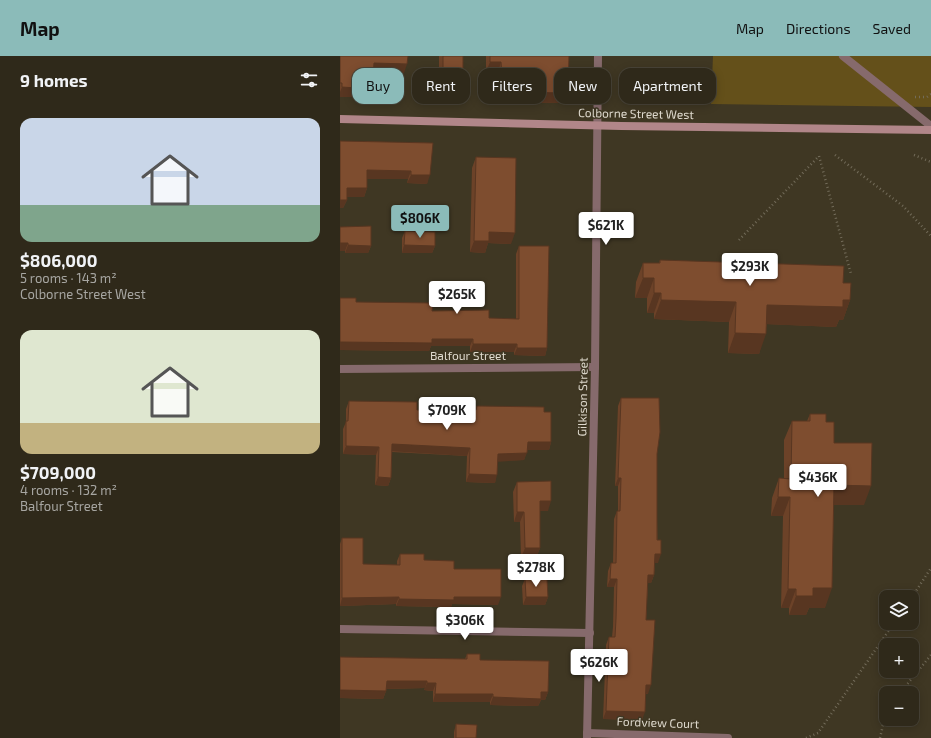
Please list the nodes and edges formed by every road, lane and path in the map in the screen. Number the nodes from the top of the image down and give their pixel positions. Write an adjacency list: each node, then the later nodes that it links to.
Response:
1 (598, 56): 4 (street, Gilkison Street)
2 (843, 56): 5 (street)
3 (340, 119): 4 (main road, Colborne Street West)
4 (598, 125): 6 (main road, Colborne Street West); 13 (street, Gilkison Street)
5 (931, 126)
6 (931, 130)
7 (835, 155): 10 (path)
8 (914, 155): 9 (path)
9 (931, 162)
10 (931, 236)
11 (739, 240): 12 (path)
12 (851, 274)
13 (595, 367): 14 (street, Balfour Street); 19 (street, Gilkison Street)
14 (340, 369)
15 (931, 568): 16 (path)
16 (917, 590)
17 (340, 629): 19 (street)
18 (889, 630): 25 (path)
19 (590, 633): 23 (street, Gilkison Street)
20 (931, 655): 21 (path)
21 (906, 686)
22 (883, 726): 26 (path)
23 (587, 735): 24 (street, Fordview Court)
24 (728, 738)
25 (806, 738)
26 (880, 738)

